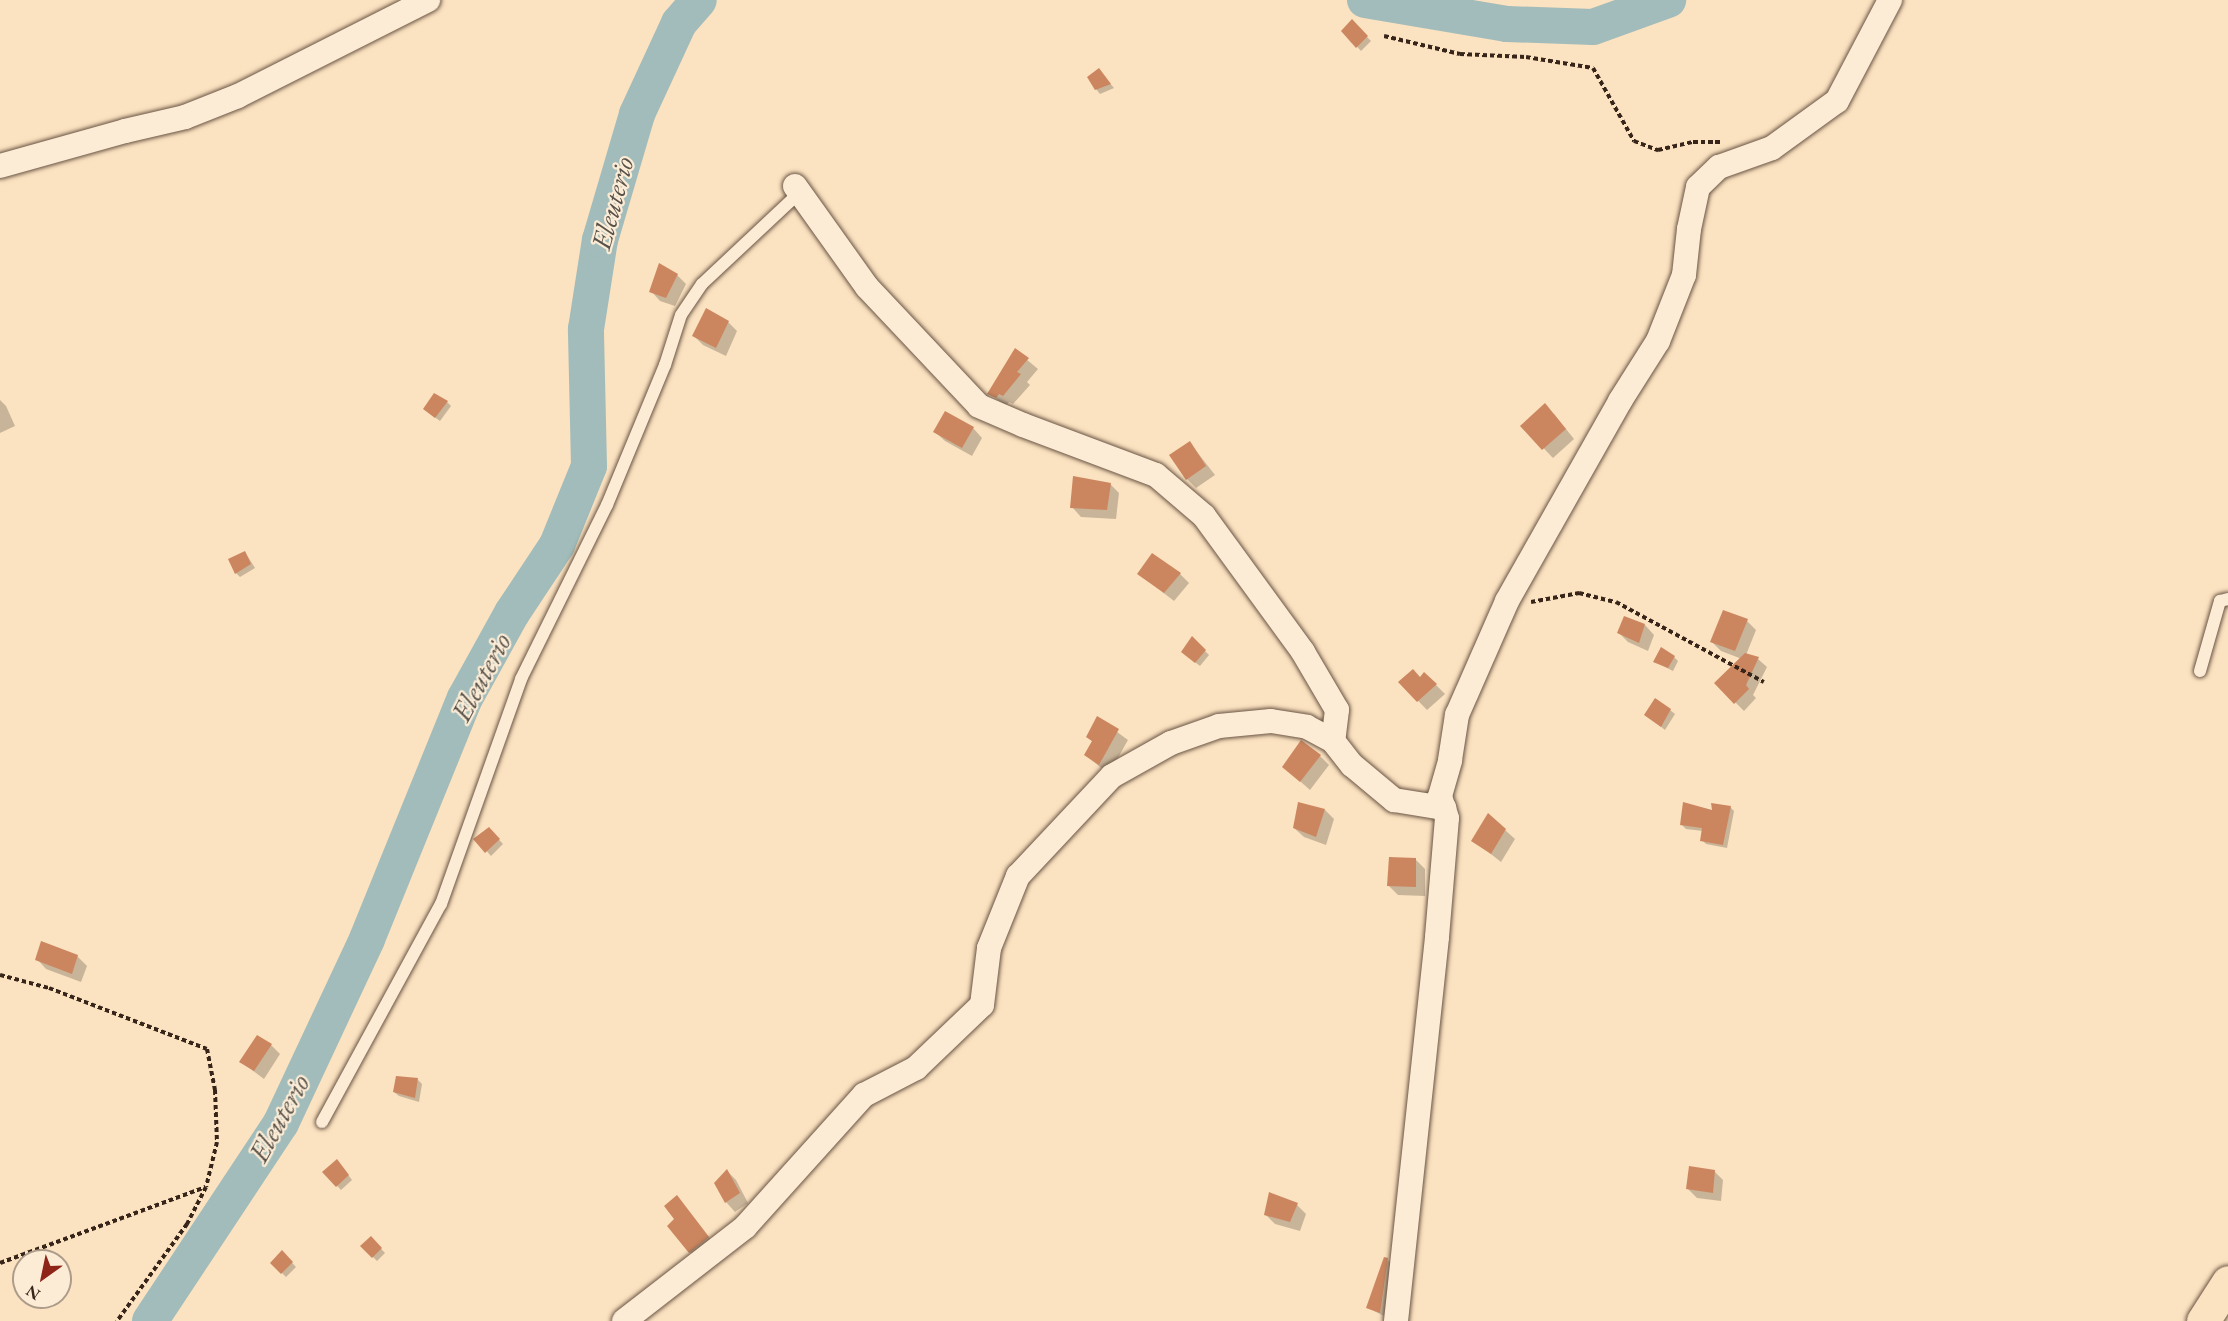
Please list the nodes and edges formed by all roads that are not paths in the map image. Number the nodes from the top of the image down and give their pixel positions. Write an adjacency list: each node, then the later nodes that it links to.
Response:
1 (428, 0): 3 (street)
2 (1890, 0): 8 (street)
3 (0, 165)
4 (798, 189): 7 (street); 9 (lane)
5 (2228, 599): 6 (lane)
6 (2200, 671)
7 (1333, 741): 8 (street); 11 (street)
8 (1444, 808): 12 (street)
9 (322, 1122)
10 (2228, 1282): 13 (main road)
11 (624, 1321)
12 (1396, 1321)
13 (2203, 1321)

